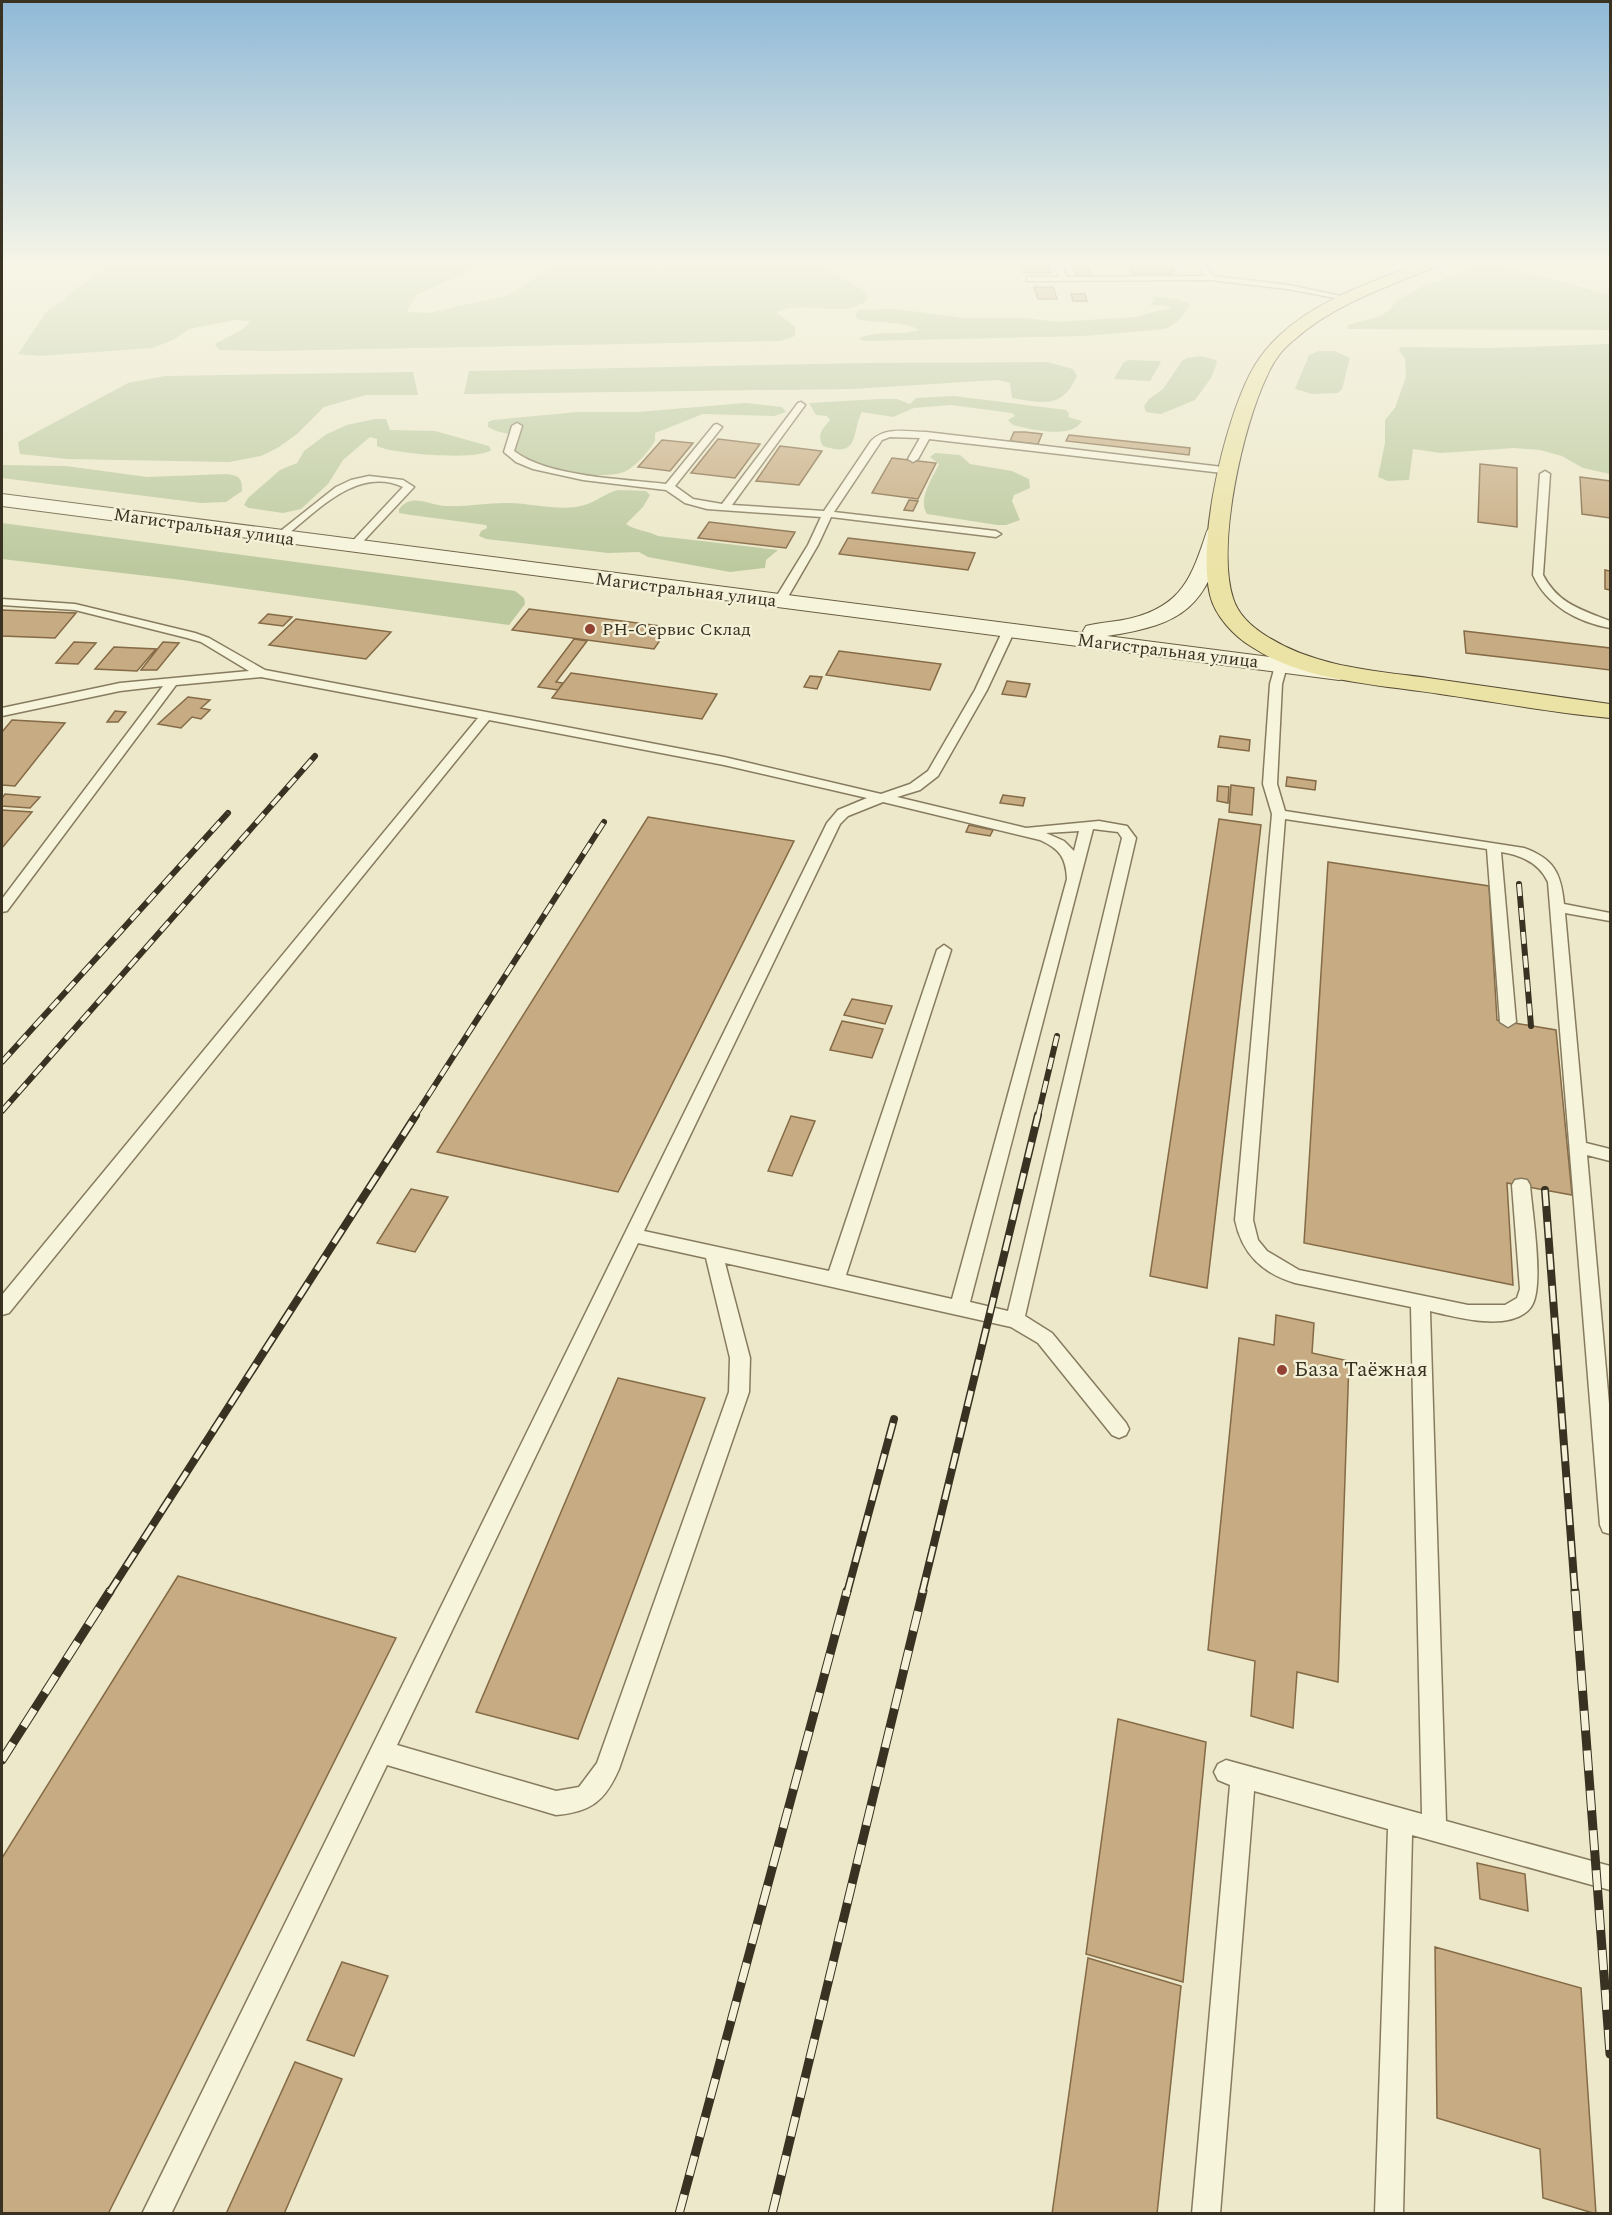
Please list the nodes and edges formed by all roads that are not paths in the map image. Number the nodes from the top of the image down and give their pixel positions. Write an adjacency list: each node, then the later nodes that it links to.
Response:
1 (1267, 362): 7 (main road)
2 (801, 405): 11 (lane)
3 (517, 426): 9 (lane)
4 (717, 427): 9 (lane)
5 (926, 435): 6 (lane); 7 (lane); 12 (lane)
6 (913, 459)
7 (1230, 471): 13 (main road)
8 (1545, 474): 19 (lane)
9 (669, 487): 11 (lane)
10 (2, 500): 15 (main road, Магистральная улица)
11 (724, 508): 12 (lane)
12 (827, 514): 14 (lane); 18 (lane)
13 (1217, 531): 20 (main road); 23 (main road)
14 (996, 534)
15 (278, 537): 16 (main road, Магистральная улица); 16 (lane)
16 (352, 547): 18 (main road, Магистральная улица)
17 (2, 602): 22 (lane)
18 (779, 602): 20 (main road, Магистральная улица)
19 (1611, 625)
20 (1009, 630): 21 (main road, Магистральная улица); 28 (lane)
21 (1281, 666): 23 (main road, Магистральная улица); 29 (lane)
22 (261, 674): 24 (lane); 27 (lane)
23 (1370, 677): 25 (main road)
24 (172, 682): 26 (lane); 35 (lane)
25 (1611, 711)
26 (2, 712)
27 (487, 715): 28 (lane); 46 (lane)
28 (882, 798): 31 (lane); 42 (lane)
29 (1279, 814): 32 (lane); 45 (lane)
30 (1087, 826): 31 (lane); 33 (lane); 48 (lane)
31 (1019, 830): 33 (lane)
32 (1494, 846): 34 (lane); 38 (lane)
33 (1074, 879): 47 (lane)
34 (1557, 907): 36 (lane); 39 (lane)
35 (2, 909)
36 (1611, 917)
37 (944, 950): 44 (lane)
38 (1508, 1022)
39 (1578, 1147): 40 (lane); 50 (lane)
40 (1611, 1155)
41 (1521, 1185): 45 (lane)
42 (633, 1235): 43 (lane); 51 (lane)
43 (714, 1253): 44 (lane); 51 (lane)
44 (835, 1280): 47 (lane)
45 (1420, 1302): 53 (lane)
46 (2, 1308)
47 (959, 1308): 48 (lane)
48 (1015, 1320): 49 (lane)
49 (1119, 1429)
50 (1611, 1525)
51 (382, 1752): 55 (lane)
52 (1400, 1820): 53 (lane); 56 (lane); 57 (lane)
53 (1434, 1829): 54 (lane)
54 (1611, 1878)
55 (156, 2214)
56 (1206, 2214)
57 (1389, 2214)

